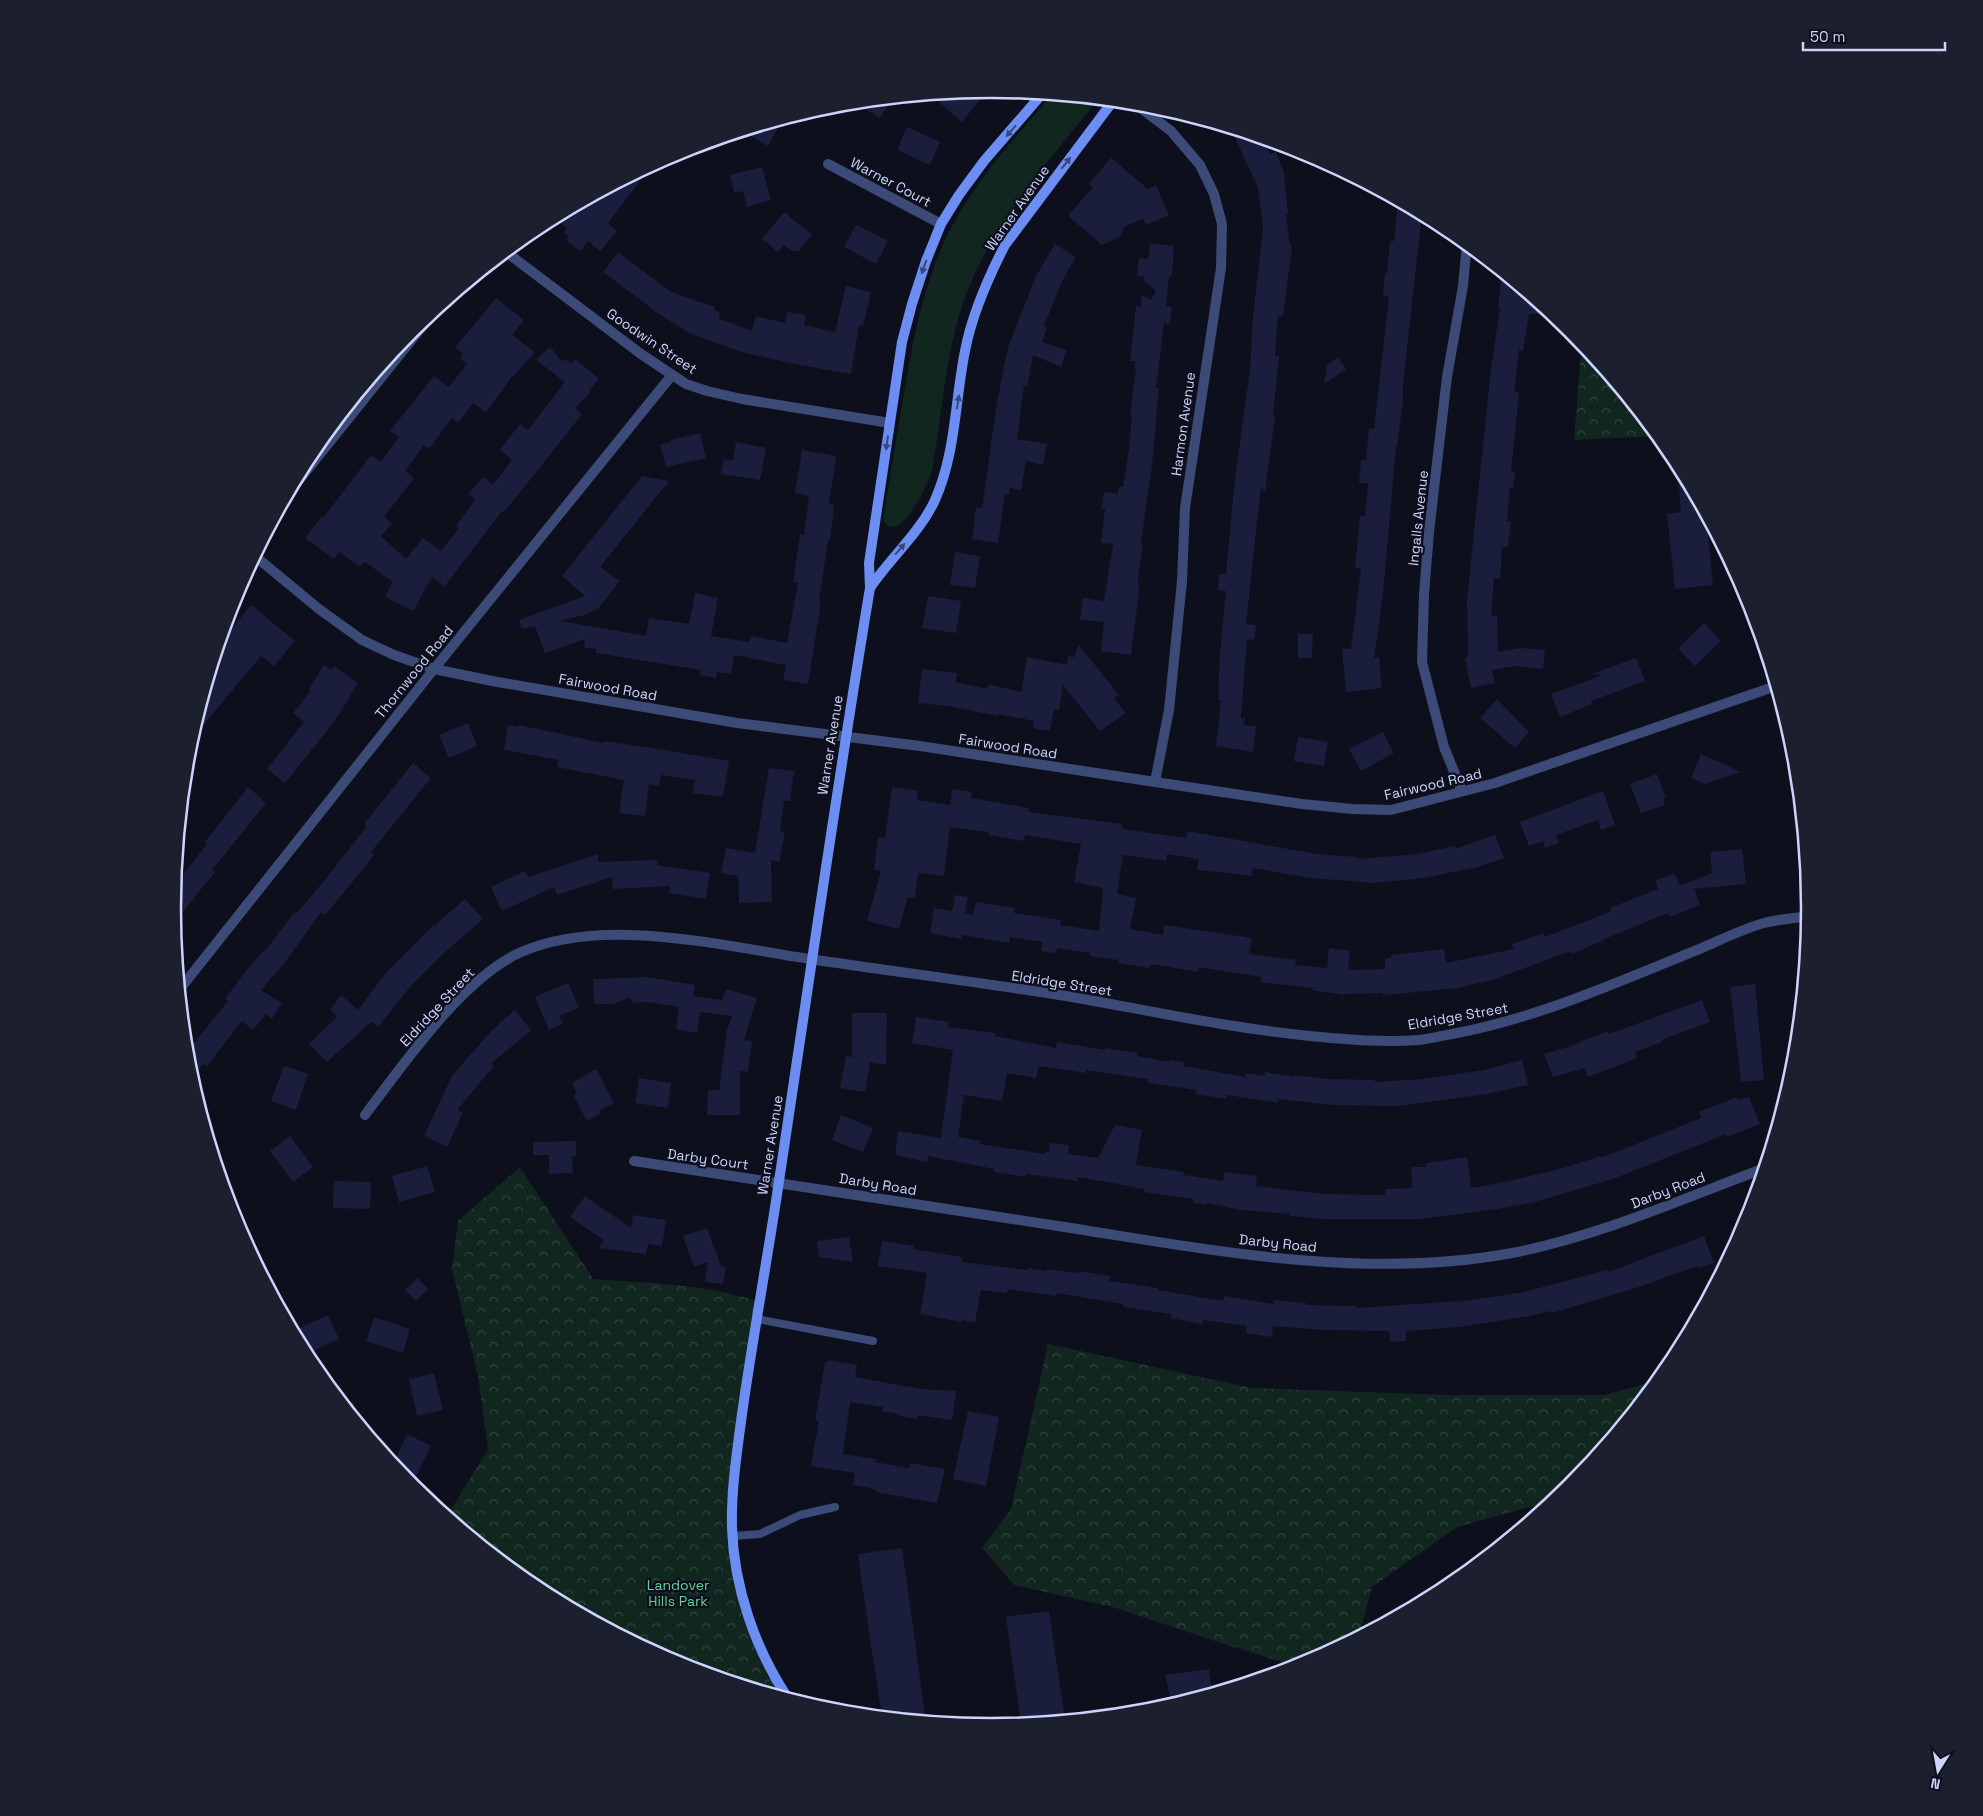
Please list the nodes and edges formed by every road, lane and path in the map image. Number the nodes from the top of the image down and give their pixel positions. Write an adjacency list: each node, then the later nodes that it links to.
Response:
1 (1038, 99): 5 (street, Warner Avenue, one-way to 5)
2 (1109, 106): 13 (street, Warner Avenue, one-way to 2)
3 (1146, 112): 17 (street, Harmon Avenue)
4 (828, 164): 5 (street, Warner Court)
5 (941, 224): 10 (street, Warner Avenue, one-way to 10)
6 (1466, 252): 18 (street, Ingalls Avenue)
7 (511, 256): 9 (street, Goodwin Street)
8 (396, 359): 11 (street)
9 (672, 375): 10 (street, Goodwin Street); 14 (street, Thornwood Road)
10 (890, 423): 13 (street, Warner Avenue, one-way to 13)
11 (332, 438)
12 (260, 560): 14 (street, Fairwood Road)
13 (870, 588): 16 (street, Warner Avenue)
14 (434, 669): 16 (street, Fairwood Road); 21 (street, Thornwood Road)
15 (1771, 688): 18 (street, Fairwood Road)
16 (845, 736): 17 (street, Fairwood Road); 20 (street, Warner Avenue)
17 (1155, 782): 18 (street, Fairwood Road)
18 (1462, 791)
19 (1802, 918): 20 (street, Eldridge Street)
20 (812, 960): 22 (street, Eldridge Street); 25 (street, Warner Avenue)
21 (185, 983)
22 (365, 1115)
23 (634, 1162): 25 (street, Darby Court)
24 (1758, 1170): 25 (street, Darby Road)
25 (778, 1183): 26 (street, Warner Avenue)
26 (757, 1319): 27 (lane); 29 (street, Warner Avenue)
27 (873, 1341)
28 (836, 1507): 29 (lane)
29 (733, 1536): 30 (street, Warner Avenue)
30 (783, 1691)

